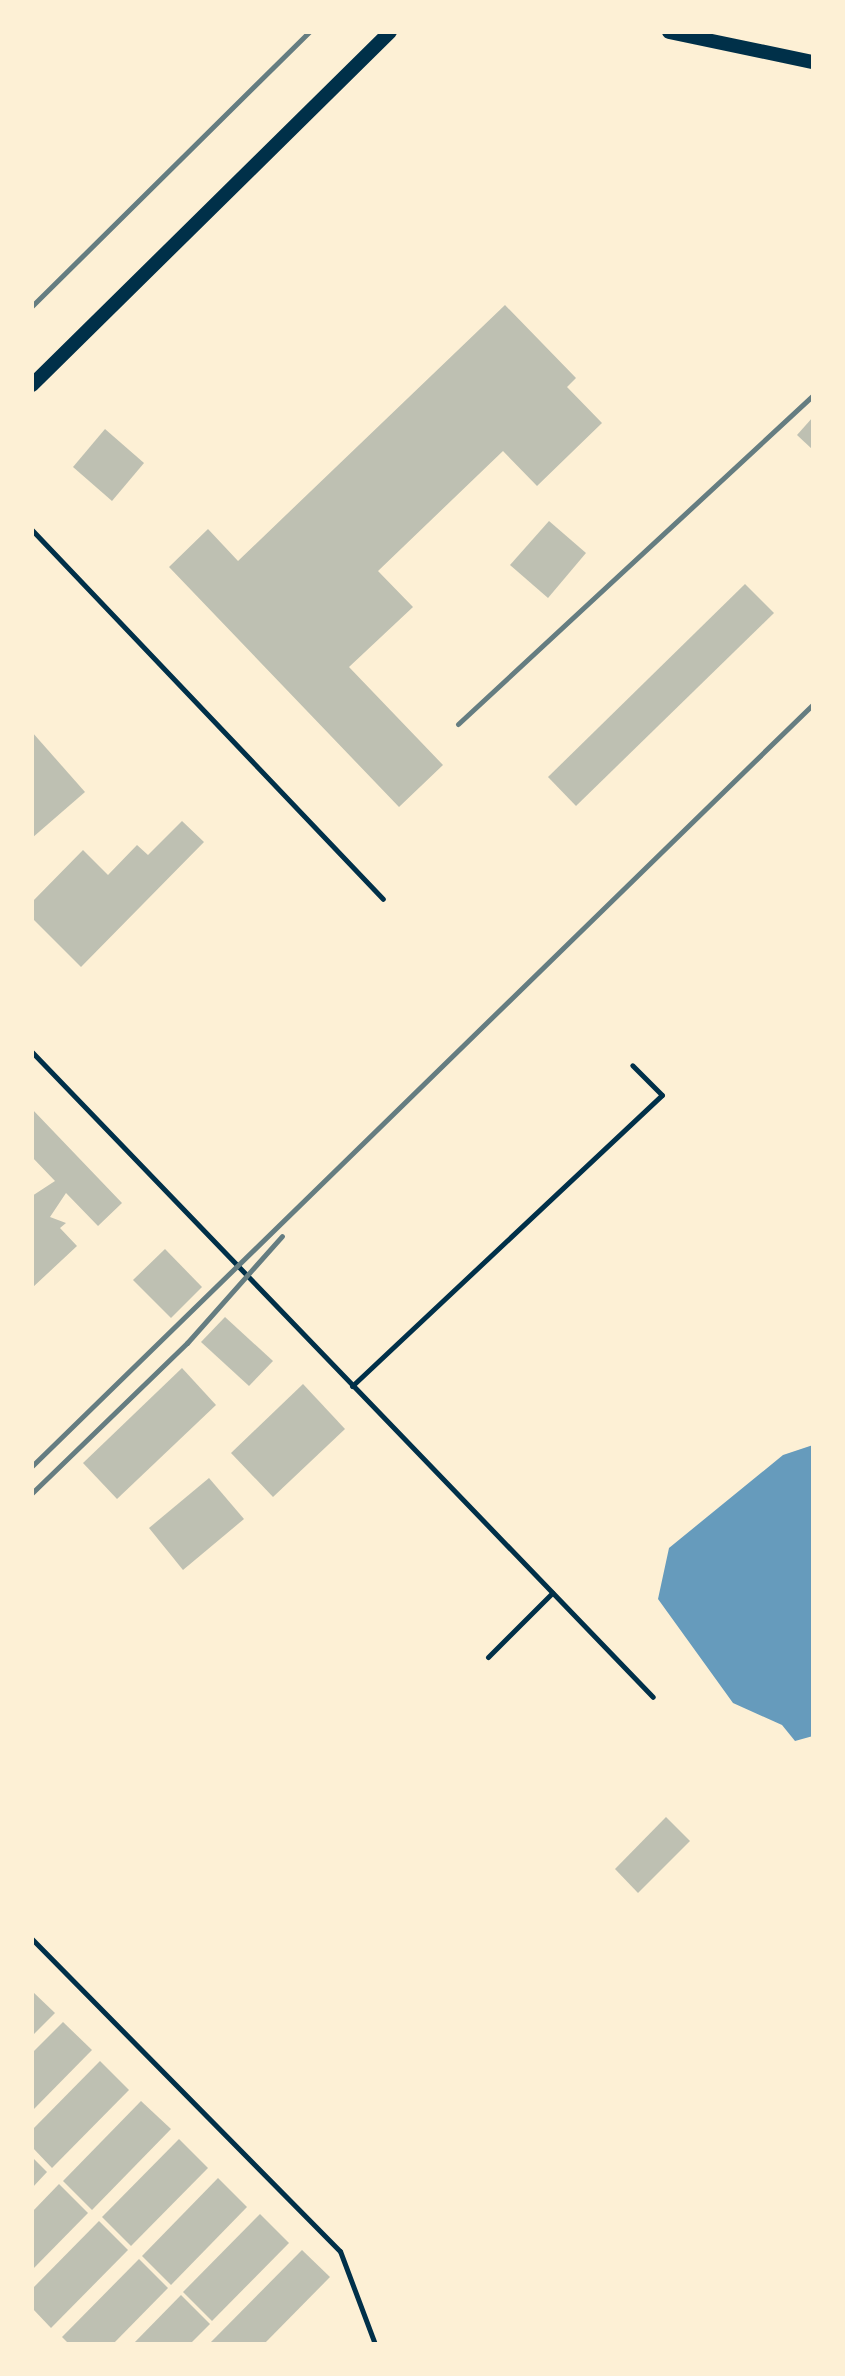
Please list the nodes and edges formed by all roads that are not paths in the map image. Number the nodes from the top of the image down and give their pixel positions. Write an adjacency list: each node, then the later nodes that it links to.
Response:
1 (390, 32): 4 (street)
2 (669, 32): 3 (street)
3 (813, 62)
4 (32, 385)
5 (32, 530): 6 (lane)
6 (383, 899)
7 (32, 1052): 9 (lane)
8 (632, 1065): 9 (lane)
9 (352, 1386): 10 (lane)
10 (552, 1593): 11 (lane); 12 (lane)
11 (488, 1657)
12 (653, 1697)
13 (32, 1939): 14 (lane)
14 (375, 2344)

